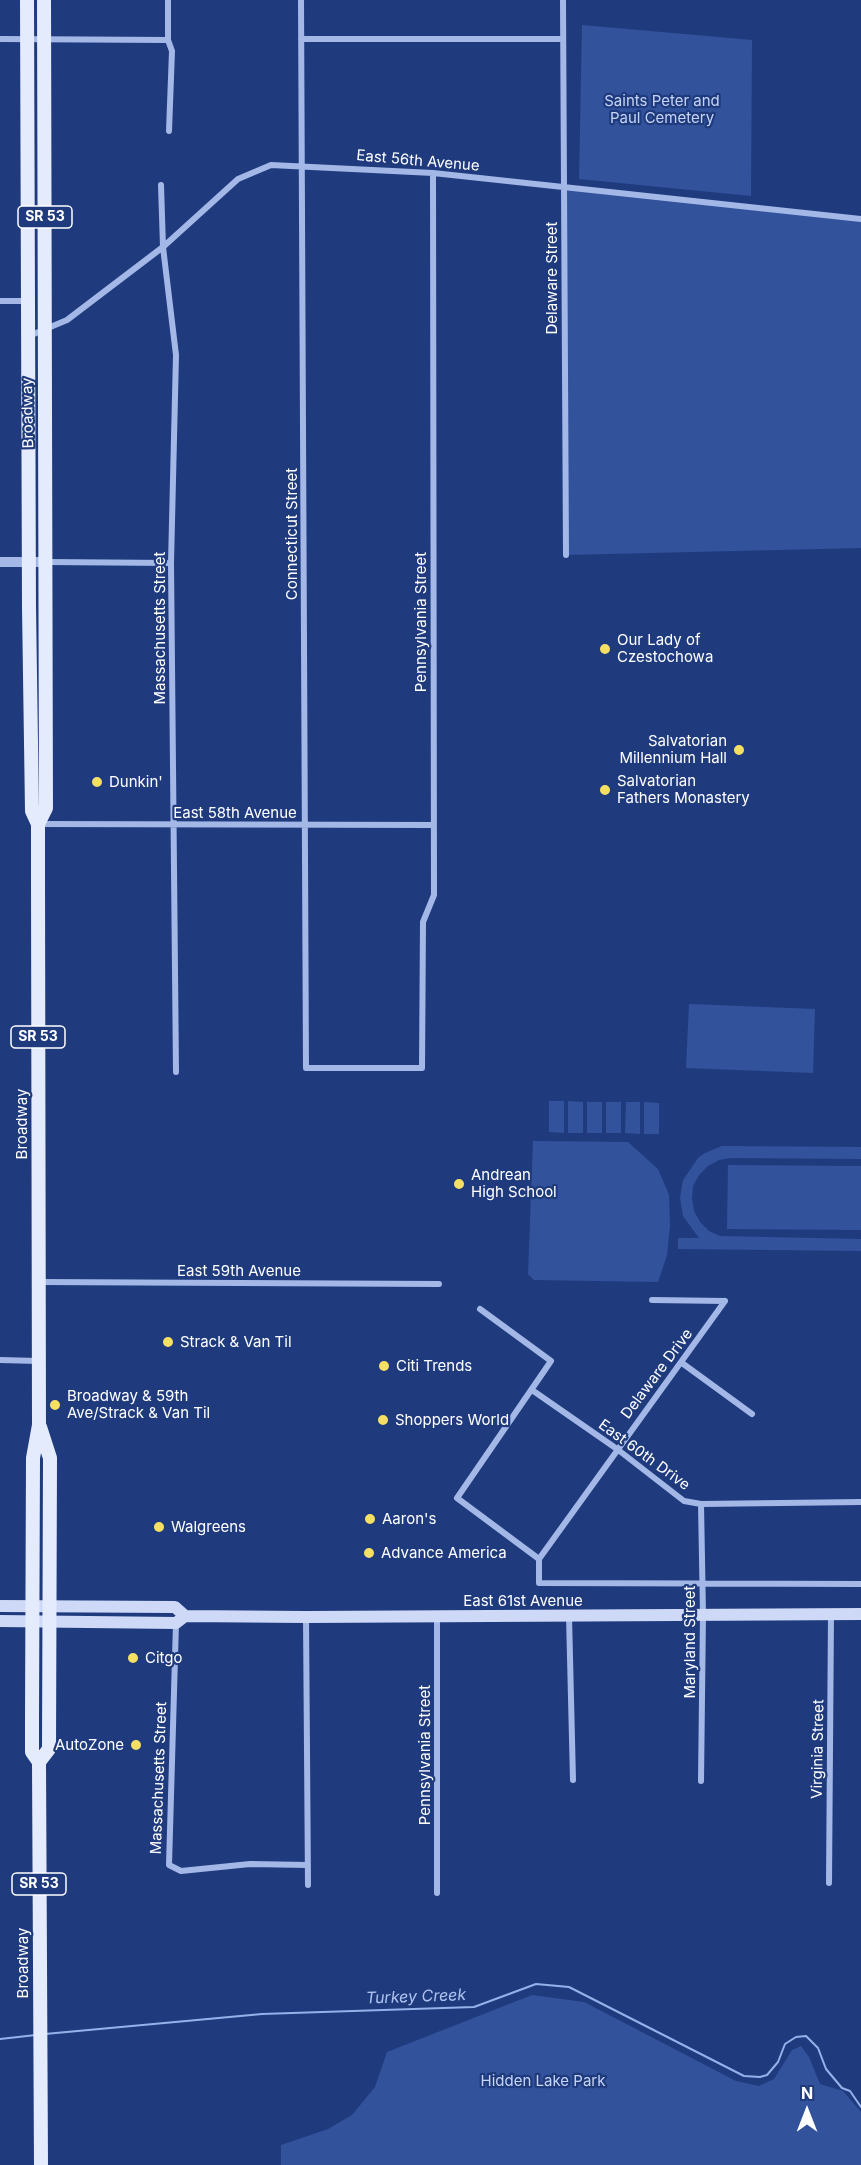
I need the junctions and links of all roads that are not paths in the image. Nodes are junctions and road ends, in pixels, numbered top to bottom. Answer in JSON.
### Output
{"nodes":[{"id":1,"x":27,"y":0,"type":"edge"},
{"id":2,"x":44,"y":0,"type":"edge"},
{"id":3,"x":168,"y":0,"type":"edge"},
{"id":4,"x":301,"y":0,"type":"edge"},
{"id":5,"x":563,"y":0,"type":"edge"},
{"id":6,"x":0,"y":39,"type":"edge"},
{"id":7,"x":28,"y":39,"type":"junction"},
{"id":8,"x":44,"y":39,"type":"junction"},
{"id":9,"x":301,"y":39,"type":"junction"},
{"id":10,"x":562,"y":39,"type":"junction"},
{"id":11,"x":168,"y":40,"type":"junction"},
{"id":12,"x":169,"y":132,"type":"dead end"},
{"id":13,"x":303,"y":165,"type":"junction"},
{"id":14,"x":433,"y":173,"type":"junction"},
{"id":15,"x":161,"y":185,"type":"dead end"},
{"id":16,"x":564,"y":188,"type":"junction"},
{"id":17,"x":861,"y":219,"type":"edge"},
{"id":18,"x":163,"y":247,"type":"junction"},
{"id":19,"x":0,"y":301,"type":"edge"},
{"id":20,"x":28,"y":301,"type":"junction"},
{"id":21,"x":44,"y":331,"type":"junction"},
{"id":22,"x":28,"y":336,"type":"junction"},
{"id":23,"x":566,"y":555,"type":"dead end"},
{"id":24,"x":0,"y":562,"type":"edge"},
{"id":25,"x":29,"y":562,"type":"junction"},
{"id":26,"x":45,"y":562,"type":"junction"},
{"id":27,"x":171,"y":563,"type":"junction"},
{"id":28,"x":38,"y":824,"type":"junction"},
{"id":29,"x":173,"y":825,"type":"junction"},
{"id":30,"x":432,"y":825,"type":"junction"},
{"id":31,"x":305,"y":826,"type":"junction"},
{"id":32,"x":422,"y":1068,"type":"joint"},
{"id":33,"x":176,"y":1072,"type":"dead end"},
{"id":34,"x":39,"y":1282,"type":"junction"},
{"id":35,"x":440,"y":1284,"type":"dead end"},
{"id":36,"x":652,"y":1300,"type":"dead end"},
{"id":37,"x":480,"y":1309,"type":"dead end"},
{"id":38,"x":0,"y":1360,"type":"edge"},
{"id":39,"x":39,"y":1361,"type":"junction"},
{"id":40,"x":682,"y":1363,"type":"junction"},
{"id":41,"x":532,"y":1390,"type":"junction"},
{"id":42,"x":752,"y":1414,"type":"dead end"},
{"id":43,"x":39,"y":1425,"type":"junction"},
{"id":44,"x":617,"y":1449,"type":"junction"},
{"id":45,"x":861,"y":1502,"type":"edge"},
{"id":46,"x":701,"y":1504,"type":"junction"},
{"id":47,"x":538,"y":1559,"type":"junction"},
{"id":48,"x":703,"y":1584,"type":"junction"},
{"id":49,"x":861,"y":1584,"type":"edge"},
{"id":50,"x":0,"y":1606,"type":"edge"},
{"id":51,"x":32,"y":1607,"type":"junction"},
{"id":52,"x":49,"y":1607,"type":"junction"},
{"id":53,"x":703,"y":1614,"type":"junction"},
{"id":54,"x":831,"y":1614,"type":"junction"},
{"id":55,"x":861,"y":1614,"type":"edge"},
{"id":56,"x":569,"y":1615,"type":"junction"},
{"id":57,"x":437,"y":1616,"type":"junction"},
{"id":58,"x":306,"y":1617,"type":"junction"},
{"id":59,"x":180,"y":1619,"type":"junction"},
{"id":60,"x":0,"y":1621,"type":"edge"},
{"id":61,"x":32,"y":1622,"type":"junction"},
{"id":62,"x":49,"y":1622,"type":"junction"},
{"id":63,"x":39,"y":1762,"type":"junction"},
{"id":64,"x":573,"y":1780,"type":"dead end"},
{"id":65,"x":701,"y":1781,"type":"dead end"},
{"id":66,"x":308,"y":1865,"type":"junction"},
{"id":67,"x":829,"y":1884,"type":"dead end"},
{"id":68,"x":308,"y":1885,"type":"dead end"},
{"id":69,"x":437,"y":1893,"type":"dead end"},
{"id":70,"x":41,"y":2165,"type":"edge"}],
"edges":[{"from":1,"to":7,"type":"main road","name":"Broadway","number":"SR 53"},
{"from":2,"to":8,"type":"main road","name":"Broadway","number":"SR 53"},
{"from":3,"to":11,"type":"street"},
{"from":4,"to":9,"type":"street","name":"Connecticut Street"},
{"from":5,"to":10,"type":"street","name":"Delaware Street"},
{"from":6,"to":7,"type":"street"},
{"from":7,"to":8,"type":"street"},
{"from":7,"to":20,"type":"main road","name":"Broadway","number":"SR 53"},
{"from":8,"to":11,"type":"street"},
{"from":8,"to":21,"type":"main road","name":"Broadway","number":"SR 53"},
{"from":9,"to":10,"type":"street"},
{"from":9,"to":13,"type":"street","name":"Connecticut Street"},
{"from":10,"to":16,"type":"street","name":"Delaware Street"},
{"from":11,"to":12,"type":"street"},
{"from":13,"to":14,"type":"street","name":"East 56th Avenue"},
{"from":13,"to":18,"type":"street","name":"East 56th Avenue"},
{"from":13,"to":31,"type":"street","name":"Connecticut Street"},
{"from":14,"to":16,"type":"street","name":"East 56th Avenue"},
{"from":14,"to":30,"type":"street","name":"Pennsylvania Street"},
{"from":15,"to":18,"type":"street","name":"Massachusetts Street"},
{"from":16,"to":17,"type":"street","name":"East 56th Avenue"},
{"from":16,"to":23,"type":"street","name":"Delaware Street"},
{"from":18,"to":21,"type":"street","name":"East 56th Avenue"},
{"from":18,"to":27,"type":"street","name":"Massachusetts Street"},
{"from":19,"to":20,"type":"street"},
{"from":20,"to":22,"type":"main road","name":"Broadway","number":"SR 53"},
{"from":21,"to":22,"type":"street","name":"East 56th Avenue"},
{"from":21,"to":26,"type":"main road","name":"Broadway","number":"SR 53"},
{"from":22,"to":25,"type":"main road","name":"Broadway","number":"SR 53"},
{"from":24,"to":25,"type":"street"},
{"from":25,"to":26,"type":"street"},
{"from":25,"to":28,"type":"main road","name":"Broadway","number":"SR 53"},
{"from":26,"to":27,"type":"street"},
{"from":26,"to":28,"type":"main road","name":"Broadway","number":"SR 53"},
{"from":27,"to":29,"type":"street","name":"Massachusetts Street"},
{"from":28,"to":29,"type":"street","name":"East 58th Avenue"},
{"from":28,"to":34,"type":"main road","name":"Broadway","number":"SR 53"},
{"from":29,"to":31,"type":"street","name":"East 58th Avenue"},
{"from":29,"to":33,"type":"street","name":"Massachusetts Street"},
{"from":30,"to":31,"type":"street","name":"East 58th Avenue"},
{"from":30,"to":32,"type":"street","name":"Pennsylvania Street"},
{"from":31,"to":32,"type":"street","name":"Connecticut Street"},
{"from":34,"to":35,"type":"street","name":"East 59th Avenue"},
{"from":34,"to":39,"type":"main road","name":"Broadway","number":"SR 53"},
{"from":36,"to":40,"type":"street","name":"Delaware Drive"},
{"from":37,"to":41,"type":"street"},
{"from":38,"to":39,"type":"street"},
{"from":39,"to":43,"type":"main road","name":"Broadway","number":"SR 53"},
{"from":40,"to":42,"type":"street"},
{"from":40,"to":44,"type":"street","name":"Delaware Drive"},
{"from":41,"to":44,"type":"street","name":"East 60th Drive"},
{"from":41,"to":47,"type":"street"},
{"from":43,"to":51,"type":"main road","name":"Broadway","number":"SR 53"},
{"from":43,"to":52,"type":"main road","name":"Broadway","number":"SR 53"},
{"from":44,"to":46,"type":"street","name":"East 60th Drive"},
{"from":44,"to":47,"type":"street","name":"Delaware Drive"},
{"from":45,"to":46,"type":"street","name":"East 60th Drive"},
{"from":46,"to":48,"type":"street","name":"Maryland Street"},
{"from":47,"to":48,"type":"street"},
{"from":48,"to":49,"type":"street"},
{"from":48,"to":53,"type":"street","name":"Maryland Street"},
{"from":50,"to":51,"type":"main road","name":"East 61st Avenue"},
{"from":51,"to":52,"type":"main road","name":"East 61st Avenue"},
{"from":51,"to":61,"type":"main road","name":"Broadway","number":"SR 53"},
{"from":52,"to":59,"type":"main road","name":"East 61st Avenue"},
{"from":52,"to":62,"type":"main road","name":"Broadway","number":"SR 53"},
{"from":53,"to":54,"type":"main road","name":"East 61st Avenue"},
{"from":53,"to":56,"type":"main road","name":"East 61st Avenue"},
{"from":53,"to":65,"type":"street","name":"Maryland Street"},
{"from":54,"to":55,"type":"main road","name":"East 61st Avenue"},
{"from":54,"to":67,"type":"street","name":"Virginia Street"},
{"from":56,"to":57,"type":"main road","name":"East 61st Avenue"},
{"from":56,"to":64,"type":"street"},
{"from":57,"to":58,"type":"main road","name":"East 61st Avenue"},
{"from":57,"to":69,"type":"street","name":"Pennsylvania Street"},
{"from":58,"to":59,"type":"main road","name":"East 61st Avenue"},
{"from":58,"to":66,"type":"street"},
{"from":59,"to":62,"type":"main road","name":"East 61st Avenue"},
{"from":59,"to":66,"type":"street","name":"Massachusetts Street"},
{"from":60,"to":61,"type":"main road","name":"East 61st Avenue"},
{"from":61,"to":62,"type":"main road","name":"East 61st Avenue"},
{"from":61,"to":63,"type":"main road","name":"Broadway","number":"SR 53"},
{"from":62,"to":63,"type":"main road","name":"Broadway","number":"SR 53"},
{"from":63,"to":70,"type":"main road","name":"Broadway","number":"SR 53"},
{"from":66,"to":68,"type":"street"}]}
